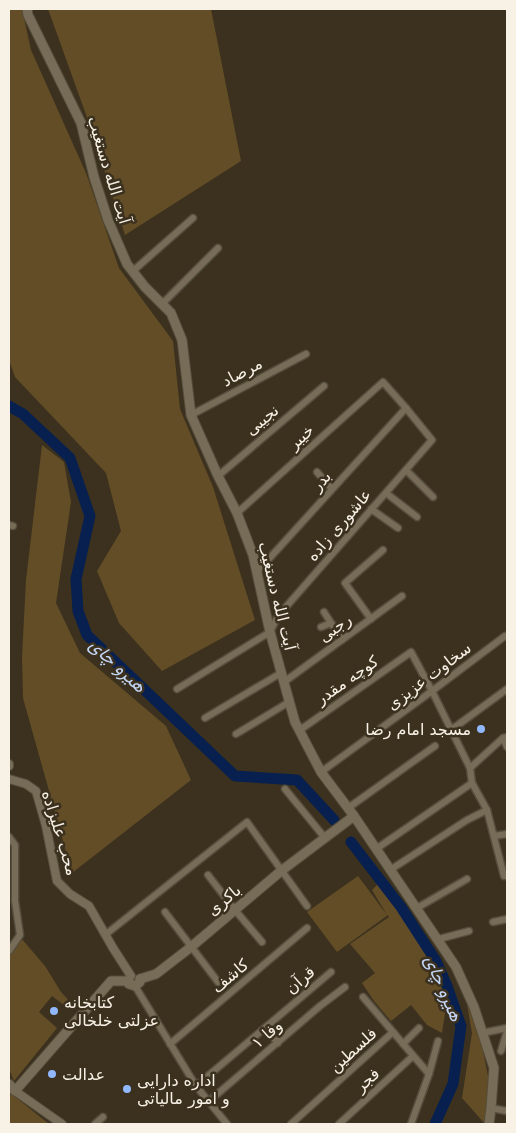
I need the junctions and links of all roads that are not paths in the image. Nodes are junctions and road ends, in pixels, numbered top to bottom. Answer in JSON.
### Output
{"nodes":[{"id":1,"x":27,"y":9,"type":"edge"},
{"id":2,"x":193,"y":218,"type":"dead end"},
{"id":3,"x":218,"y":248,"type":"dead end"},
{"id":4,"x":133,"y":271,"type":"junction"},
{"id":5,"x":162,"y":304,"type":"junction"},
{"id":6,"x":306,"y":354,"type":"dead end"},
{"id":7,"x":324,"y":386,"type":"dead end"},
{"id":8,"x":406,"y":408,"type":"junction"},
{"id":9,"x":191,"y":415,"type":"junction"},
{"id":10,"x":406,"y":470,"type":"junction"},
{"id":11,"x":317,"y":472,"type":"dead end"},
{"id":12,"x":218,"y":476,"type":"junction"},
{"id":13,"x":332,"y":489,"type":"junction"},
{"id":14,"x":386,"y":493,"type":"junction"},
{"id":15,"x":433,"y":497,"type":"dead end"},
{"id":16,"x":371,"y":509,"type":"junction"},
{"id":17,"x":237,"y":513,"type":"junction"},
{"id":18,"x":417,"y":517,"type":"dead end"},
{"id":19,"x":398,"y":528,"type":"dead end"},
{"id":20,"x":383,"y":550,"type":"dead end"},
{"id":21,"x":257,"y":572,"type":"junction"},
{"id":22,"x":402,"y":596,"type":"dead end"},
{"id":23,"x":324,"y":612,"type":"dead end"},
{"id":24,"x":371,"y":619,"type":"junction"},
{"id":25,"x":331,"y":623,"type":"junction"},
{"id":26,"x":321,"y":627,"type":"dead end"},
{"id":27,"x":270,"y":632,"type":"junction"},
{"id":28,"x":505,"y":636,"type":"dead end"},
{"id":29,"x":342,"y":640,"type":"junction"},
{"id":30,"x":282,"y":678,"type":"junction"},
{"id":31,"x":177,"y":689,"type":"dead end"},
{"id":32,"x":507,"y":689,"type":"edge"},
{"id":33,"x":432,"y":691,"type":"junction"},
{"id":34,"x":289,"y":702,"type":"junction"},
{"id":35,"x":205,"y":718,"type":"dead end"},
{"id":36,"x":300,"y":730,"type":"junction"},
{"id":37,"x":452,"y":730,"type":"junction"},
{"id":38,"x":236,"y":734,"type":"dead end"},
{"id":39,"x":505,"y":737,"type":"edge"},
{"id":40,"x":435,"y":746,"type":"dead end"},
{"id":41,"x":507,"y":747,"type":"edge"},
{"id":42,"x":470,"y":768,"type":"junction"},
{"id":43,"x":321,"y":772,"type":"junction"},
{"id":44,"x":9,"y":780,"type":"edge"},
{"id":45,"x":472,"y":783,"type":"junction"},
{"id":46,"x":285,"y":789,"type":"dead end"},
{"id":47,"x":348,"y":808,"type":"junction"},
{"id":48,"x":488,"y":810,"type":"junction"},
{"id":49,"x":354,"y":816,"type":"junction"},
{"id":50,"x":507,"y":834,"type":"edge"},
{"id":51,"x":9,"y":836,"type":"edge"},
{"id":52,"x":494,"y":836,"type":"junction"},
{"id":53,"x":325,"y":838,"type":"junction"},
{"id":54,"x":376,"y":849,"type":"junction"},
{"id":55,"x":390,"y":870,"type":"junction"},
{"id":56,"x":281,"y":871,"type":"junction"},
{"id":57,"x":208,"y":875,"type":"dead end"},
{"id":58,"x":507,"y":876,"type":"edge"},
{"id":59,"x":468,"y":879,"type":"dead end"},
{"id":60,"x":9,"y":899,"type":"edge"},
{"id":61,"x":16,"y":903,"type":"junction"},
{"id":62,"x":308,"y":906,"type":"dead end"},
{"id":63,"x":417,"y":908,"type":"junction"},
{"id":64,"x":235,"y":910,"type":"junction"},
{"id":65,"x":165,"y":912,"type":"dead end"},
{"id":66,"x":507,"y":919,"type":"edge"},
{"id":67,"x":493,"y":922,"type":"dead end"},
{"id":68,"x":307,"y":928,"type":"dead end"},
{"id":69,"x":468,"y":930,"type":"dead end"},
{"id":70,"x":105,"y":934,"type":"junction"},
{"id":71,"x":438,"y":939,"type":"junction"},
{"id":72,"x":262,"y":942,"type":"dead end"},
{"id":73,"x":191,"y":947,"type":"junction"},
{"id":74,"x":9,"y":951,"type":"edge"},
{"id":75,"x":331,"y":972,"type":"dead end"},
{"id":76,"x":134,"y":981,"type":"junction"},
{"id":77,"x":218,"y":982,"type":"dead end"},
{"id":78,"x":345,"y":987,"type":"dead end"},
{"id":79,"x":362,"y":997,"type":"dead end"},
{"id":80,"x":266,"y":1028,"type":"junction"},
{"id":81,"x":419,"y":1028,"type":"dead end"},
{"id":82,"x":507,"y":1030,"type":"edge"},
{"id":83,"x":393,"y":1032,"type":"junction"},
{"id":84,"x":482,"y":1033,"type":"junction"},
{"id":85,"x":438,"y":1041,"type":"dead end"},
{"id":86,"x":278,"y":1043,"type":"junction"},
{"id":87,"x":170,"y":1044,"type":"junction"},
{"id":88,"x":403,"y":1044,"type":"junction"},
{"id":89,"x":500,"y":1052,"type":"dead end"},
{"id":90,"x":413,"y":1056,"type":"junction"},
{"id":91,"x":429,"y":1074,"type":"junction"},
{"id":92,"x":196,"y":1086,"type":"junction"},
{"id":93,"x":12,"y":1087,"type":"edge"},
{"id":94,"x":208,"y":1102,"type":"junction"},
{"id":95,"x":491,"y":1108,"type":"junction"},
{"id":96,"x":507,"y":1111,"type":"edge"},
{"id":97,"x":103,"y":1117,"type":"dead end"},
{"id":98,"x":62,"y":1124,"type":"edge"},
{"id":99,"x":95,"y":1124,"type":"edge"},
{"id":100,"x":227,"y":1124,"type":"edge"},
{"id":101,"x":291,"y":1124,"type":"edge"},
{"id":102,"x":339,"y":1124,"type":"edge"},
{"id":103,"x":411,"y":1124,"type":"edge"},
{"id":104,"x":489,"y":1124,"type":"edge"}],
"edges":[{"from":1,"to":4,"type":"main road","name":"آیت الله دستغیب"},
{"from":2,"to":4,"type":"street"},
{"from":3,"to":5,"type":"street"},
{"from":4,"to":5,"type":"main road","name":"آیت الله دستغیب"},
{"from":5,"to":9,"type":"main road","name":"آیت الله دستغیب"},
{"from":6,"to":9,"type":"street","name":"مرصاد"},
{"from":7,"to":12,"type":"street","name":"نجیبی"},
{"from":8,"to":10,"type":"street","name":"عاشوری زاده"},
{"from":8,"to":13,"type":"street","name":"بدر"},
{"from":8,"to":17,"type":"street","name":"خیبر"},
{"from":9,"to":12,"type":"main road","name":"آیت الله دستغیب"},
{"from":10,"to":14,"type":"street","name":"عاشوری زاده"},
{"from":10,"to":15,"type":"street"},
{"from":11,"to":13,"type":"street"},
{"from":12,"to":17,"type":"main road","name":"آیت الله دستغیب"},
{"from":13,"to":21,"type":"street","name":"بدر"},
{"from":14,"to":16,"type":"street","name":"عاشوری زاده"},
{"from":14,"to":18,"type":"street"},
{"from":16,"to":19,"type":"street"},
{"from":16,"to":27,"type":"street","name":"عاشوری زاده"},
{"from":17,"to":21,"type":"main road","name":"آیت الله دستغیب"},
{"from":20,"to":24,"type":"street"},
{"from":21,"to":27,"type":"main road","name":"آیت الله دستغیب"},
{"from":22,"to":24,"type":"street","name":"رجبی"},
{"from":23,"to":25,"type":"street"},
{"from":24,"to":29,"type":"street","name":"رجبی"},
{"from":25,"to":26,"type":"street"},
{"from":25,"to":29,"type":"street"},
{"from":27,"to":30,"type":"main road","name":"آیت الله دستغیب"},
{"from":27,"to":31,"type":"street"},
{"from":28,"to":33,"type":"street","name":"سخاوت عزیزی"},
{"from":29,"to":30,"type":"street","name":"رجبی"},
{"from":30,"to":34,"type":"main road","name":"آیت الله دستغیب"},
{"from":30,"to":35,"type":"street","name":"رجبی"},
{"from":32,"to":37,"type":"street"},
{"from":33,"to":36,"type":"street","name":"کوچه مقدر"},
{"from":33,"to":37,"type":"street"},
{"from":33,"to":43,"type":"street","name":"سخاوت عزیزی"},
{"from":34,"to":36,"type":"main road","name":"آیت الله دستغیب"},
{"from":34,"to":38,"type":"street"},
{"from":36,"to":43,"type":"main road","name":"آیت الله دستغیب"},
{"from":37,"to":42,"type":"street"},
{"from":39,"to":41,"type":"street"},
{"from":39,"to":42,"type":"street"},
{"from":40,"to":47,"type":"street"},
{"from":42,"to":45,"type":"street"},
{"from":43,"to":47,"type":"main road","name":"آیت الله دستغیب"},
{"from":44,"to":70,"type":"street","name":"محب علیزاده"},
{"from":45,"to":48,"type":"street"},
{"from":45,"to":54,"type":"street"},
{"from":46,"to":53,"type":"street"},
{"from":47,"to":49,"type":"main road","name":"آیت الله دستغیب"},
{"from":48,"to":52,"type":"street"},
{"from":48,"to":55,"type":"street"},
{"from":49,"to":53,"type":"main road","name":"باکری"},
{"from":49,"to":54,"type":"main road","name":"آیت الله دستغیب"},
{"from":50,"to":52,"type":"street"},
{"from":51,"to":61,"type":"street"},
{"from":52,"to":58,"type":"street"},
{"from":53,"to":56,"type":"main road","name":"باکری"},
{"from":54,"to":55,"type":"main road","name":"آیت الله دستغیب"},
{"from":55,"to":63,"type":"main road","name":"آیت الله دستغیب"},
{"from":56,"to":62,"type":"street"},
{"from":56,"to":64,"type":"main road","name":"باکری"},
{"from":56,"to":70,"type":"street"},
{"from":57,"to":64,"type":"street"},
{"from":59,"to":63,"type":"street"},
{"from":60,"to":61,"type":"street"},
{"from":61,"to":74,"type":"street"},
{"from":63,"to":71,"type":"main road","name":"آیت الله دستغیب"},
{"from":64,"to":72,"type":"street"},
{"from":64,"to":73,"type":"main road","name":"باکری"},
{"from":65,"to":73,"type":"street"},
{"from":66,"to":67,"type":"street"},
{"from":68,"to":87,"type":"street","name":"کاشف"},
{"from":69,"to":71,"type":"street"},
{"from":70,"to":76,"type":"street","name":"محب علیزاده"},
{"from":71,"to":84,"type":"main road","name":"آیت الله دستغیب"},
{"from":73,"to":76,"type":"main road","name":"باکری"},
{"from":73,"to":77,"type":"street"},
{"from":75,"to":80,"type":"street","name":"قرآن"},
{"from":76,"to":87,"type":"street","name":"محب علیزاده"},
{"from":76,"to":93,"type":"main road","name":"باکری"},
{"from":78,"to":86,"type":"street","name":"وفا ۱"},
{"from":79,"to":83,"type":"street"},
{"from":80,"to":86,"type":"street"},
{"from":80,"to":92,"type":"street","name":"قرآن"},
{"from":81,"to":88,"type":"street"},
{"from":82,"to":84,"type":"street"},
{"from":82,"to":89,"type":"street"},
{"from":83,"to":88,"type":"street","name":"فلسطین"},
{"from":83,"to":101,"type":"street","name":"فلسطین"},
{"from":84,"to":95,"type":"main road","name":"آیت الله دستغیب"},
{"from":85,"to":91,"type":"street"},
{"from":86,"to":94,"type":"street","name":"وفا ۱"},
{"from":87,"to":92,"type":"street","name":"محب علیزاده"},
{"from":88,"to":90,"type":"street","name":"فلسطین"},
{"from":90,"to":91,"type":"street","name":"فلسطین"},
{"from":90,"to":102,"type":"street","name":"فجر"},
{"from":91,"to":103,"type":"street"},
{"from":92,"to":94,"type":"street","name":"محب علیزاده"},
{"from":93,"to":98,"type":"street"},
{"from":94,"to":100,"type":"street","name":"محب علیزاده"},
{"from":95,"to":96,"type":"street"},
{"from":95,"to":104,"type":"main road","name":"آیت الله دستغیب"},
{"from":97,"to":99,"type":"street"}]}
